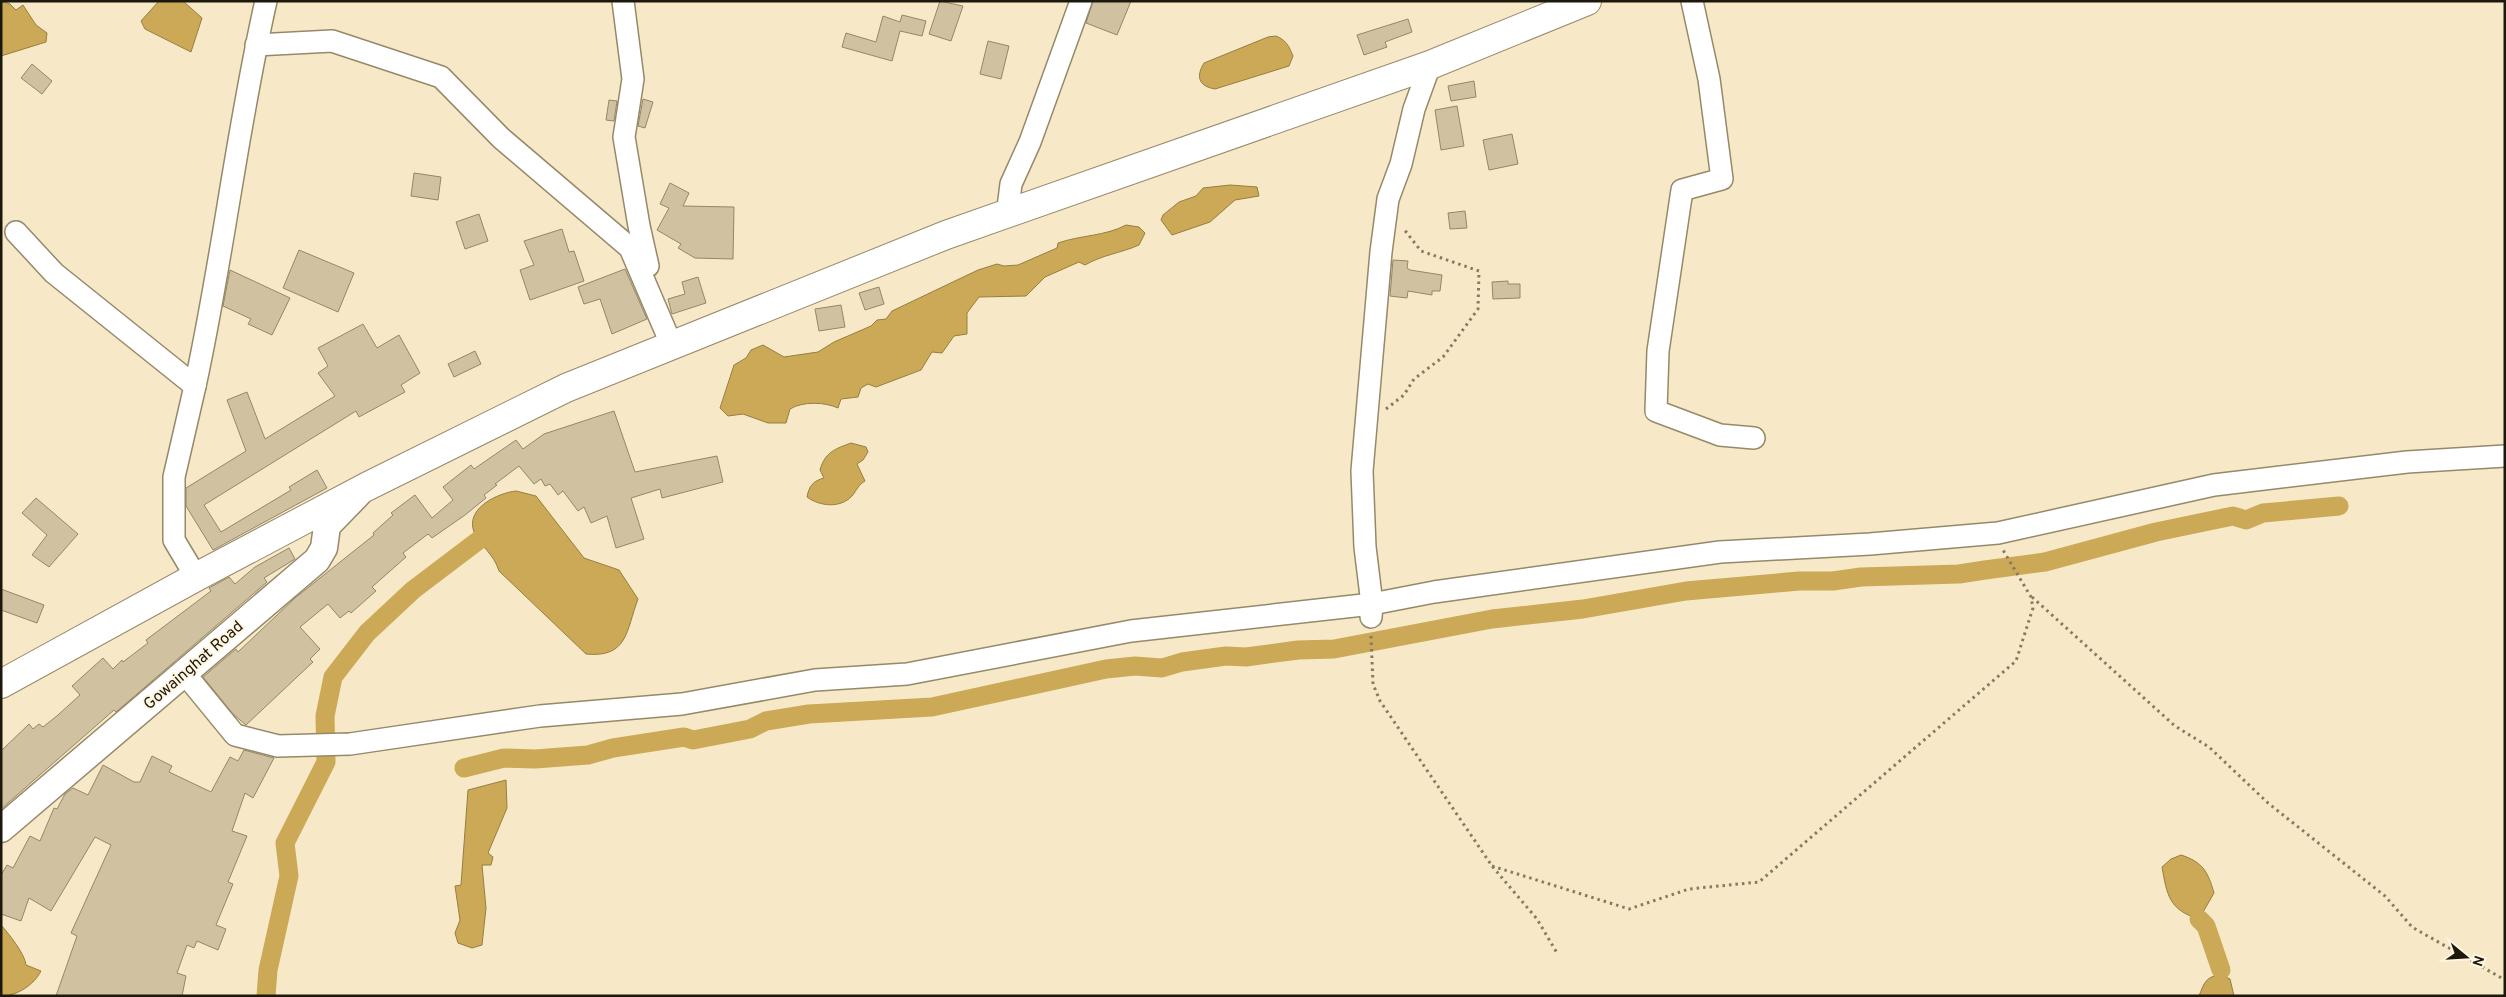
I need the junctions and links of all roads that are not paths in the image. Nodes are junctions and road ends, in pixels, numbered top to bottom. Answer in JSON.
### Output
{"nodes":[{"id":1,"x":266,"y":1,"type":"edge"},
{"id":2,"x":623,"y":1,"type":"edge"},
{"id":3,"x":1080,"y":1,"type":"edge"},
{"id":4,"x":1587,"y":1,"type":"edge"},
{"id":5,"x":1692,"y":1,"type":"edge"},
{"id":6,"x":256,"y":45,"type":"junction"},
{"id":7,"x":1430,"y":65,"type":"junction"},
{"id":8,"x":1007,"y":216,"type":"junction"},
{"id":9,"x":16,"y":232,"type":"dead end"},
{"id":10,"x":672,"y":346,"type":"junction"},
{"id":11,"x":195,"y":386,"type":"junction"},
{"id":12,"x":1754,"y":438,"type":"dead end"},
{"id":13,"x":2505,"y":456,"type":"edge"},
{"id":14,"x":366,"y":487,"type":"junction"},
{"id":15,"x":196,"y":577,"type":"junction"},
{"id":16,"x":1371,"y":610,"type":"junction"},
{"id":17,"x":184,"y":674,"type":"junction"},
{"id":18,"x":1,"y":684,"type":"edge"},
{"id":19,"x":1,"y":829,"type":"edge"}],
"edges":[{"from":1,"to":6,"type":"street"},
{"from":2,"to":10,"type":"street"},
{"from":3,"to":8,"type":"street"},
{"from":4,"to":7,"type":"highway"},
{"from":5,"to":12,"type":"street"},
{"from":6,"to":10,"type":"street"},
{"from":6,"to":11,"type":"street"},
{"from":7,"to":8,"type":"highway"},
{"from":7,"to":16,"type":"street"},
{"from":8,"to":10,"type":"highway"},
{"from":9,"to":11,"type":"street"},
{"from":10,"to":14,"type":"highway"},
{"from":11,"to":15,"type":"street"},
{"from":13,"to":16,"type":"street"},
{"from":14,"to":15,"type":"highway"},
{"from":14,"to":17,"type":"main road","name":"Gowainghat Road"},
{"from":15,"to":18,"type":"highway"},
{"from":16,"to":17,"type":"street"},
{"from":17,"to":19,"type":"main road","name":"Gowainghat Road"}]}
